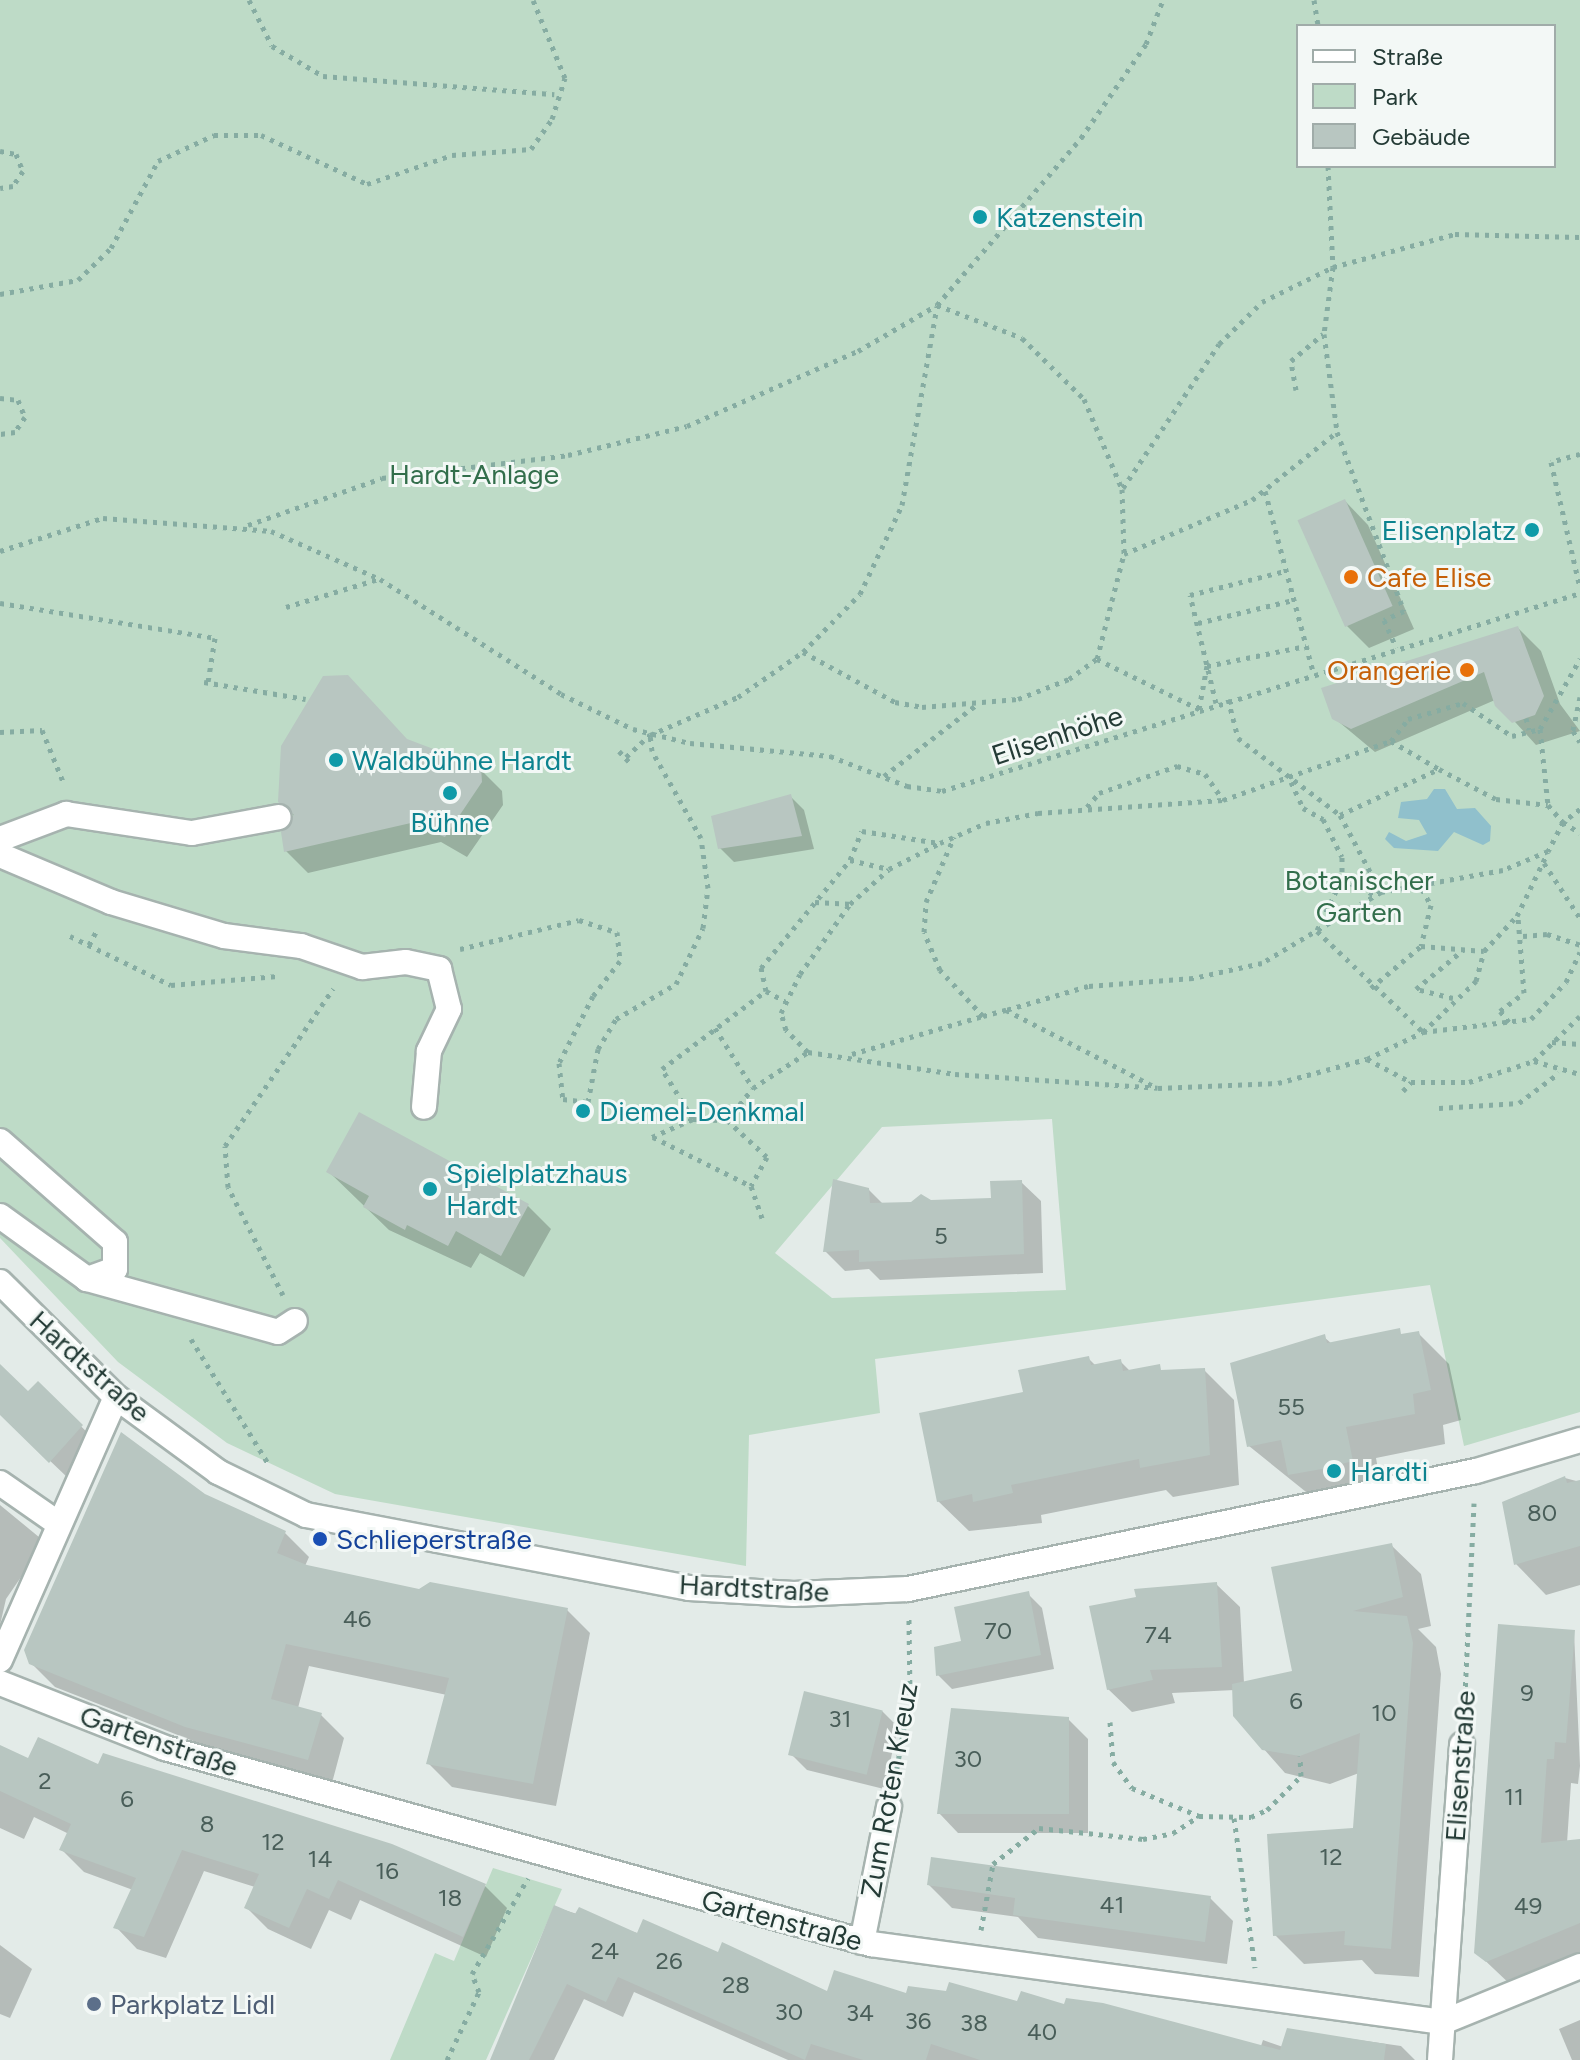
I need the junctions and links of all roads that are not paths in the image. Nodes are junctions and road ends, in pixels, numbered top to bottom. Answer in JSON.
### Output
{"nodes":[{"id":1,"x":279,"y":817,"type":"dead end"},
{"id":2,"x":0,"y":839,"type":"edge"},
{"id":3,"x":0,"y":855,"type":"edge"},
{"id":4,"x":424,"y":1107,"type":"dead end"},
{"id":5,"x":0,"y":1141,"type":"edge"},
{"id":6,"x":0,"y":1216,"type":"edge"},
{"id":7,"x":87,"y":1279,"type":"junction"},
{"id":8,"x":0,"y":1282,"type":"edge"},
{"id":9,"x":295,"y":1321,"type":"road end"},
{"id":10,"x":116,"y":1397,"type":"junction"},
{"id":11,"x":1580,"y":1440,"type":"edge"},
{"id":12,"x":0,"y":1483,"type":"edge"},
{"id":13,"x":59,"y":1524,"type":"junction"},
{"id":14,"x":0,"y":1660,"type":"edge"},
{"id":15,"x":0,"y":1683,"type":"edge"},
{"id":16,"x":1462,"y":1745,"type":"road end"},
{"id":17,"x":889,"y":1807,"type":"road end"},
{"id":18,"x":862,"y":1942,"type":"junction"},
{"id":19,"x":1580,"y":1966,"type":"edge"},
{"id":20,"x":1443,"y":2022,"type":"junction"},
{"id":21,"x":1440,"y":2060,"type":"edge"}],
"edges":[{"from":1,"to":2,"type":"street"},
{"from":3,"to":4,"type":"street"},
{"from":5,"to":7,"type":"street"},
{"from":6,"to":7,"type":"street","name":"Hardtstraße"},
{"from":7,"to":9,"type":"street","name":"Hardtstraße"},
{"from":8,"to":10,"type":"street","name":"Hardtstraße"},
{"from":10,"to":11,"type":"street","name":"Hardtstraße"},
{"from":10,"to":13,"type":"street"},
{"from":12,"to":13,"type":"street"},
{"from":13,"to":14,"type":"street"},
{"from":15,"to":18,"type":"street","name":"Gartenstraße"},
{"from":16,"to":20,"type":"street","name":"Elisenstraße"},
{"from":17,"to":18,"type":"street","name":"Zum Roten Kreuz"},
{"from":18,"to":20,"type":"street","name":"Gartenstraße"},
{"from":19,"to":20,"type":"street"},
{"from":20,"to":21,"type":"street","name":"Elisenstraße"}]}
